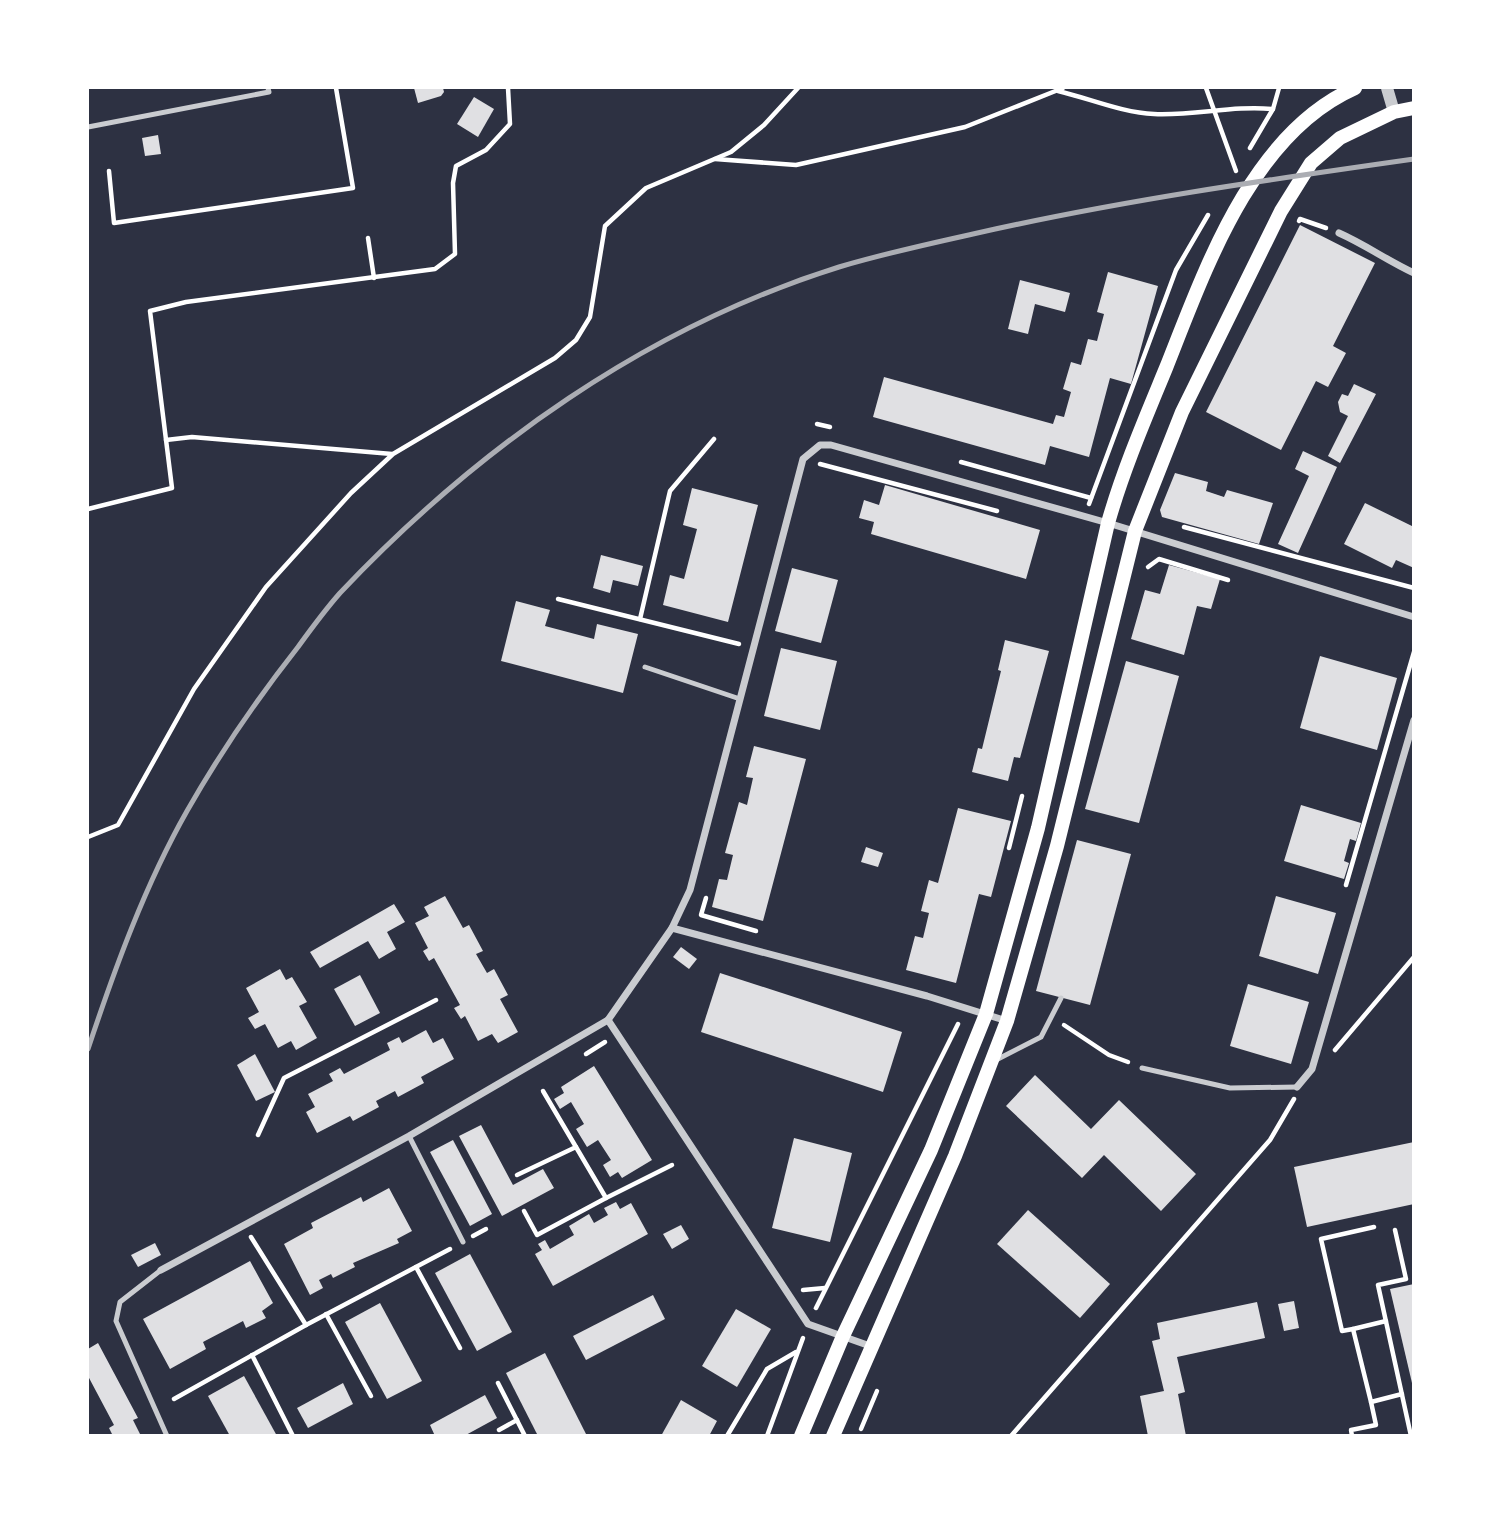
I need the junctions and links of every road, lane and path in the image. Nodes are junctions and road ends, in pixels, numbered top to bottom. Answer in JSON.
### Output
{"nodes":[{"id":1,"x":268,"y":88,"type":"edge"},
{"id":2,"x":336,"y":88,"type":"edge"},
{"id":3,"x":508,"y":88,"type":"edge"},
{"id":4,"x":798,"y":88,"type":"edge"},
{"id":5,"x":1062,"y":88,"type":"edge"},
{"id":6,"x":1206,"y":88,"type":"edge"},
{"id":7,"x":1355,"y":88,"type":"edge"},
{"id":8,"x":1387,"y":88,"type":"edge"},
{"id":9,"x":1056,"y":90,"type":"junction"},
{"id":10,"x":1413,"y":108,"type":"edge"},
{"id":11,"x":1273,"y":109,"type":"dead end"},
{"id":12,"x":1214,"y":112,"type":"junction"},
{"id":13,"x":1394,"y":112,"type":"junction"},
{"id":14,"x":88,"y":127,"type":"edge"},
{"id":15,"x":711,"y":158,"type":"junction"},
{"id":16,"x":109,"y":171,"type":"dead end"},
{"id":17,"x":1236,"y":172,"type":"dead end"},
{"id":18,"x":1294,"y":231,"type":"dead end"},
{"id":19,"x":1339,"y":233,"type":"joint"},
{"id":20,"x":368,"y":238,"type":"dead end"},
{"id":21,"x":1413,"y":273,"type":"edge"},
{"id":22,"x":374,"y":278,"type":"junction"},
{"id":23,"x":714,"y":439,"type":"dead end"},
{"id":24,"x":166,"y":440,"type":"junction"},
{"id":25,"x":393,"y":454,"type":"junction"},
{"id":26,"x":816,"y":467,"type":"dead end"},
{"id":27,"x":88,"y":509,"type":"edge"},
{"id":28,"x":1008,"y":514,"type":"dead end"},
{"id":29,"x":1108,"y":523,"type":"junction"},
{"id":30,"x":1179,"y":525,"type":"dead end"},
{"id":31,"x":1135,"y":531,"type":"junction"},
{"id":32,"x":1413,"y":588,"type":"edge"},
{"id":33,"x":558,"y":599,"type":"dead end"},
{"id":34,"x":1413,"y":617,"type":"edge"},
{"id":35,"x":640,"y":620,"type":"junction"},
{"id":36,"x":754,"y":647,"type":"junction"},
{"id":37,"x":645,"y":667,"type":"dead end"},
{"id":38,"x":740,"y":699,"type":"junction"},
{"id":39,"x":1413,"y":720,"type":"edge"},
{"id":40,"x":88,"y":838,"type":"edge"},
{"id":41,"x":708,"y":888,"type":"dead end"},
{"id":42,"x":671,"y":928,"type":"junction"},
{"id":43,"x":761,"y":932,"type":"dead end"},
{"id":44,"x":1413,"y":957,"type":"edge"},
{"id":45,"x":1062,"y":998,"type":"dead end"},
{"id":46,"x":436,"y":1000,"type":"dead end"},
{"id":47,"x":966,"y":1008,"type":"junction"},
{"id":48,"x":986,"y":1014,"type":"junction"},
{"id":49,"x":608,"y":1020,"type":"junction"},
{"id":50,"x":1007,"y":1021,"type":"junction"},
{"id":51,"x":613,"y":1028,"type":"junction"},
{"id":52,"x":1071,"y":1029,"type":"dead end"},
{"id":53,"x":1109,"y":1055,"type":"dead end"},
{"id":54,"x":578,"y":1059,"type":"dead end"},
{"id":55,"x":991,"y":1063,"type":"junction"},
{"id":56,"x":1142,"y":1068,"type":"dead end"},
{"id":57,"x":1312,"y":1069,"type":"junction"},
{"id":58,"x":1297,"y":1087,"type":"junction"},
{"id":59,"x":543,"y":1091,"type":"dead end"},
{"id":60,"x":258,"y":1135,"type":"dead end"},
{"id":61,"x":409,"y":1136,"type":"junction"},
{"id":62,"x":576,"y":1147,"type":"junction"},
{"id":63,"x":672,"y":1165,"type":"dead end"},
{"id":64,"x":517,"y":1175,"type":"dead end"},
{"id":65,"x":606,"y":1198,"type":"junction"},
{"id":66,"x":524,"y":1211,"type":"dead end"},
{"id":67,"x":243,"y":1224,"type":"junction"},
{"id":68,"x":1374,"y":1227,"type":"dead end"},
{"id":69,"x":486,"y":1229,"type":"dead end"},
{"id":70,"x":1395,"y":1230,"type":"dead end"},
{"id":71,"x":463,"y":1241,"type":"junction"},
{"id":72,"x":416,"y":1267,"type":"junction"},
{"id":73,"x":161,"y":1270,"type":"joint"},
{"id":74,"x":794,"y":1281,"type":"dead end"},
{"id":75,"x":826,"y":1288,"type":"junction"},
{"id":76,"x":326,"y":1314,"type":"junction"},
{"id":77,"x":1386,"y":1321,"type":"junction"},
{"id":78,"x":808,"y":1324,"type":"junction"},
{"id":79,"x":306,"y":1325,"type":"junction"},
{"id":80,"x":1353,"y":1329,"type":"junction"},
{"id":81,"x":843,"y":1336,"type":"junction"},
{"id":82,"x":870,"y":1346,"type":"junction"},
{"id":83,"x":460,"y":1348,"type":"dead end"},
{"id":84,"x":798,"y":1351,"type":"junction"},
{"id":85,"x":252,"y":1355,"type":"junction"},
{"id":86,"x":498,"y":1383,"type":"dead end"},
{"id":87,"x":1402,"y":1394,"type":"junction"},
{"id":88,"x":370,"y":1396,"type":"dead end"},
{"id":89,"x":174,"y":1399,"type":"dead end"},
{"id":90,"x":1371,"y":1402,"type":"junction"},
{"id":91,"x":517,"y":1420,"type":"junction"},
{"id":92,"x":499,"y":1430,"type":"dead end"},
{"id":93,"x":167,"y":1436,"type":"edge"},
{"id":94,"x":293,"y":1436,"type":"edge"},
{"id":95,"x":525,"y":1436,"type":"edge"},
{"id":96,"x":727,"y":1436,"type":"edge"},
{"id":97,"x":767,"y":1436,"type":"edge"},
{"id":98,"x":802,"y":1436,"type":"edge"},
{"id":99,"x":833,"y":1436,"type":"edge"},
{"id":100,"x":1011,"y":1436,"type":"edge"},
{"id":101,"x":1352,"y":1436,"type":"edge"},
{"id":102,"x":1411,"y":1436,"type":"edge"}],
"edges":[{"from":1,"to":14,"type":"lane"},
{"from":2,"to":16,"type":"path"},
{"from":3,"to":22,"type":"path"},
{"from":4,"to":15,"type":"path"},
{"from":5,"to":9,"type":"path"},
{"from":6,"to":12,"type":"path"},
{"from":7,"to":29,"type":"main road"},
{"from":8,"to":13,"type":"street"},
{"from":9,"to":12,"type":"path"},
{"from":9,"to":15,"type":"path"},
{"from":10,"to":13,"type":"main road"},
{"from":11,"to":12,"type":"path"},
{"from":12,"to":17,"type":"path"},
{"from":13,"to":31,"type":"main road"},
{"from":15,"to":25,"type":"path"},
{"from":18,"to":19,"type":"path"},
{"from":19,"to":21,"type":"street"},
{"from":20,"to":22,"type":"path"},
{"from":22,"to":24,"type":"path"},
{"from":23,"to":35,"type":"path"},
{"from":24,"to":25,"type":"path"},
{"from":24,"to":27,"type":"path"},
{"from":25,"to":40,"type":"path"},
{"from":26,"to":28,"type":"path"},
{"from":29,"to":31,"type":"street"},
{"from":29,"to":36,"type":"street"},
{"from":29,"to":48,"type":"main road"},
{"from":30,"to":32,"type":"path"},
{"from":31,"to":34,"type":"street"},
{"from":31,"to":50,"type":"main road"},
{"from":33,"to":35,"type":"path"},
{"from":35,"to":36,"type":"path"},
{"from":36,"to":38,"type":"street"},
{"from":37,"to":38,"type":"lane"},
{"from":38,"to":42,"type":"street"},
{"from":39,"to":57,"type":"street"},
{"from":41,"to":43,"type":"path"},
{"from":42,"to":47,"type":"street"},
{"from":42,"to":49,"type":"street"},
{"from":44,"to":57,"type":"path"},
{"from":45,"to":55,"type":"lane"},
{"from":46,"to":60,"type":"path"},
{"from":47,"to":48,"type":"street"},
{"from":47,"to":75,"type":"path"},
{"from":48,"to":50,"type":"street"},
{"from":48,"to":81,"type":"main road"},
{"from":49,"to":51,"type":"street"},
{"from":49,"to":61,"type":"street"},
{"from":50,"to":55,"type":"main road"},
{"from":51,"to":54,"type":"path"},
{"from":51,"to":78,"type":"street"},
{"from":52,"to":53,"type":"path"},
{"from":55,"to":82,"type":"main road"},
{"from":56,"to":58,"type":"lane"},
{"from":57,"to":58,"type":"street"},
{"from":58,"to":100,"type":"path"},
{"from":59,"to":62,"type":"path"},
{"from":61,"to":67,"type":"street"},
{"from":61,"to":71,"type":"lane"},
{"from":62,"to":64,"type":"path"},
{"from":62,"to":65,"type":"path"},
{"from":63,"to":65,"type":"path"},
{"from":65,"to":66,"type":"path"},
{"from":67,"to":73,"type":"street"},
{"from":67,"to":79,"type":"path"},
{"from":68,"to":80,"type":"path"},
{"from":69,"to":71,"type":"path"},
{"from":70,"to":77,"type":"path"},
{"from":71,"to":72,"type":"path"},
{"from":72,"to":76,"type":"path"},
{"from":72,"to":83,"type":"path"},
{"from":73,"to":93,"type":"lane"},
{"from":74,"to":75,"type":"path"},
{"from":75,"to":78,"type":"path"},
{"from":76,"to":79,"type":"path"},
{"from":76,"to":88,"type":"path"},
{"from":77,"to":80,"type":"path"},
{"from":77,"to":87,"type":"path"},
{"from":78,"to":81,"type":"street"},
{"from":78,"to":84,"type":"path"},
{"from":79,"to":85,"type":"path"},
{"from":80,"to":90,"type":"path"},
{"from":81,"to":82,"type":"street"},
{"from":81,"to":98,"type":"main road"},
{"from":82,"to":99,"type":"main road"},
{"from":84,"to":96,"type":"path"},
{"from":84,"to":97,"type":"path"},
{"from":85,"to":89,"type":"path"},
{"from":85,"to":94,"type":"path"},
{"from":86,"to":91,"type":"path"},
{"from":87,"to":90,"type":"path"},
{"from":87,"to":102,"type":"path"},
{"from":90,"to":101,"type":"path"},
{"from":91,"to":92,"type":"path"},
{"from":91,"to":95,"type":"path"}]}
